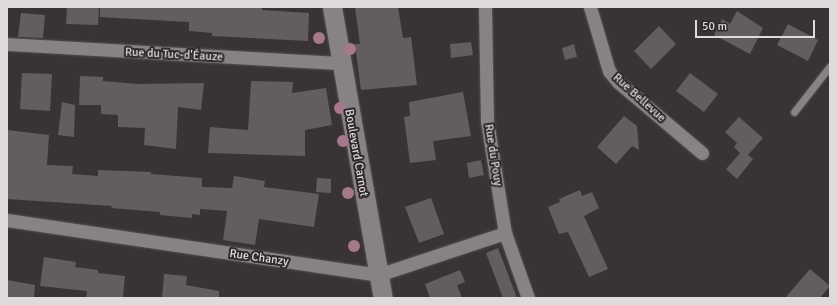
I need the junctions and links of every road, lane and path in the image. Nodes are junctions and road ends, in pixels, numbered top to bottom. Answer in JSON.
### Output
{"nodes":[{"id":1,"x":332,"y":7,"type":"edge"},
{"id":2,"x":485,"y":7,"type":"edge"},
{"id":3,"x":590,"y":7,"type":"edge"},
{"id":4,"x":7,"y":44,"type":"edge"},
{"id":5,"x":340,"y":63,"type":"junction"},
{"id":6,"x":830,"y":66,"type":"edge"},
{"id":7,"x":794,"y":112,"type":"dead end"},
{"id":8,"x":702,"y":153,"type":"dead end"},
{"id":9,"x":7,"y":220,"type":"edge"},
{"id":10,"x":505,"y":233,"type":"junction"},
{"id":11,"x":378,"y":275,"type":"junction"},
{"id":12,"x":383,"y":298,"type":"edge"},
{"id":13,"x":528,"y":298,"type":"edge"}],
"edges":[{"from":1,"to":5,"type":"street","name":"Boulevard Carnot"},
{"from":2,"to":10,"type":"street","name":"Rue du Pouy"},
{"from":3,"to":8,"type":"street","name":"Rue Bellevue"},
{"from":4,"to":5,"type":"street","name":"Rue du Tuc-d'Éauze"},
{"from":5,"to":11,"type":"street","name":"Boulevard Carnot"},
{"from":6,"to":7,"type":"lane"},
{"from":9,"to":11,"type":"street","name":"Rue Chanzy"},
{"from":10,"to":11,"type":"street","name":"Rue Chanzy"},
{"from":10,"to":13,"type":"street","name":"Rue du Pouy"},
{"from":11,"to":12,"type":"street","name":"Boulevard Carnot"}]}
